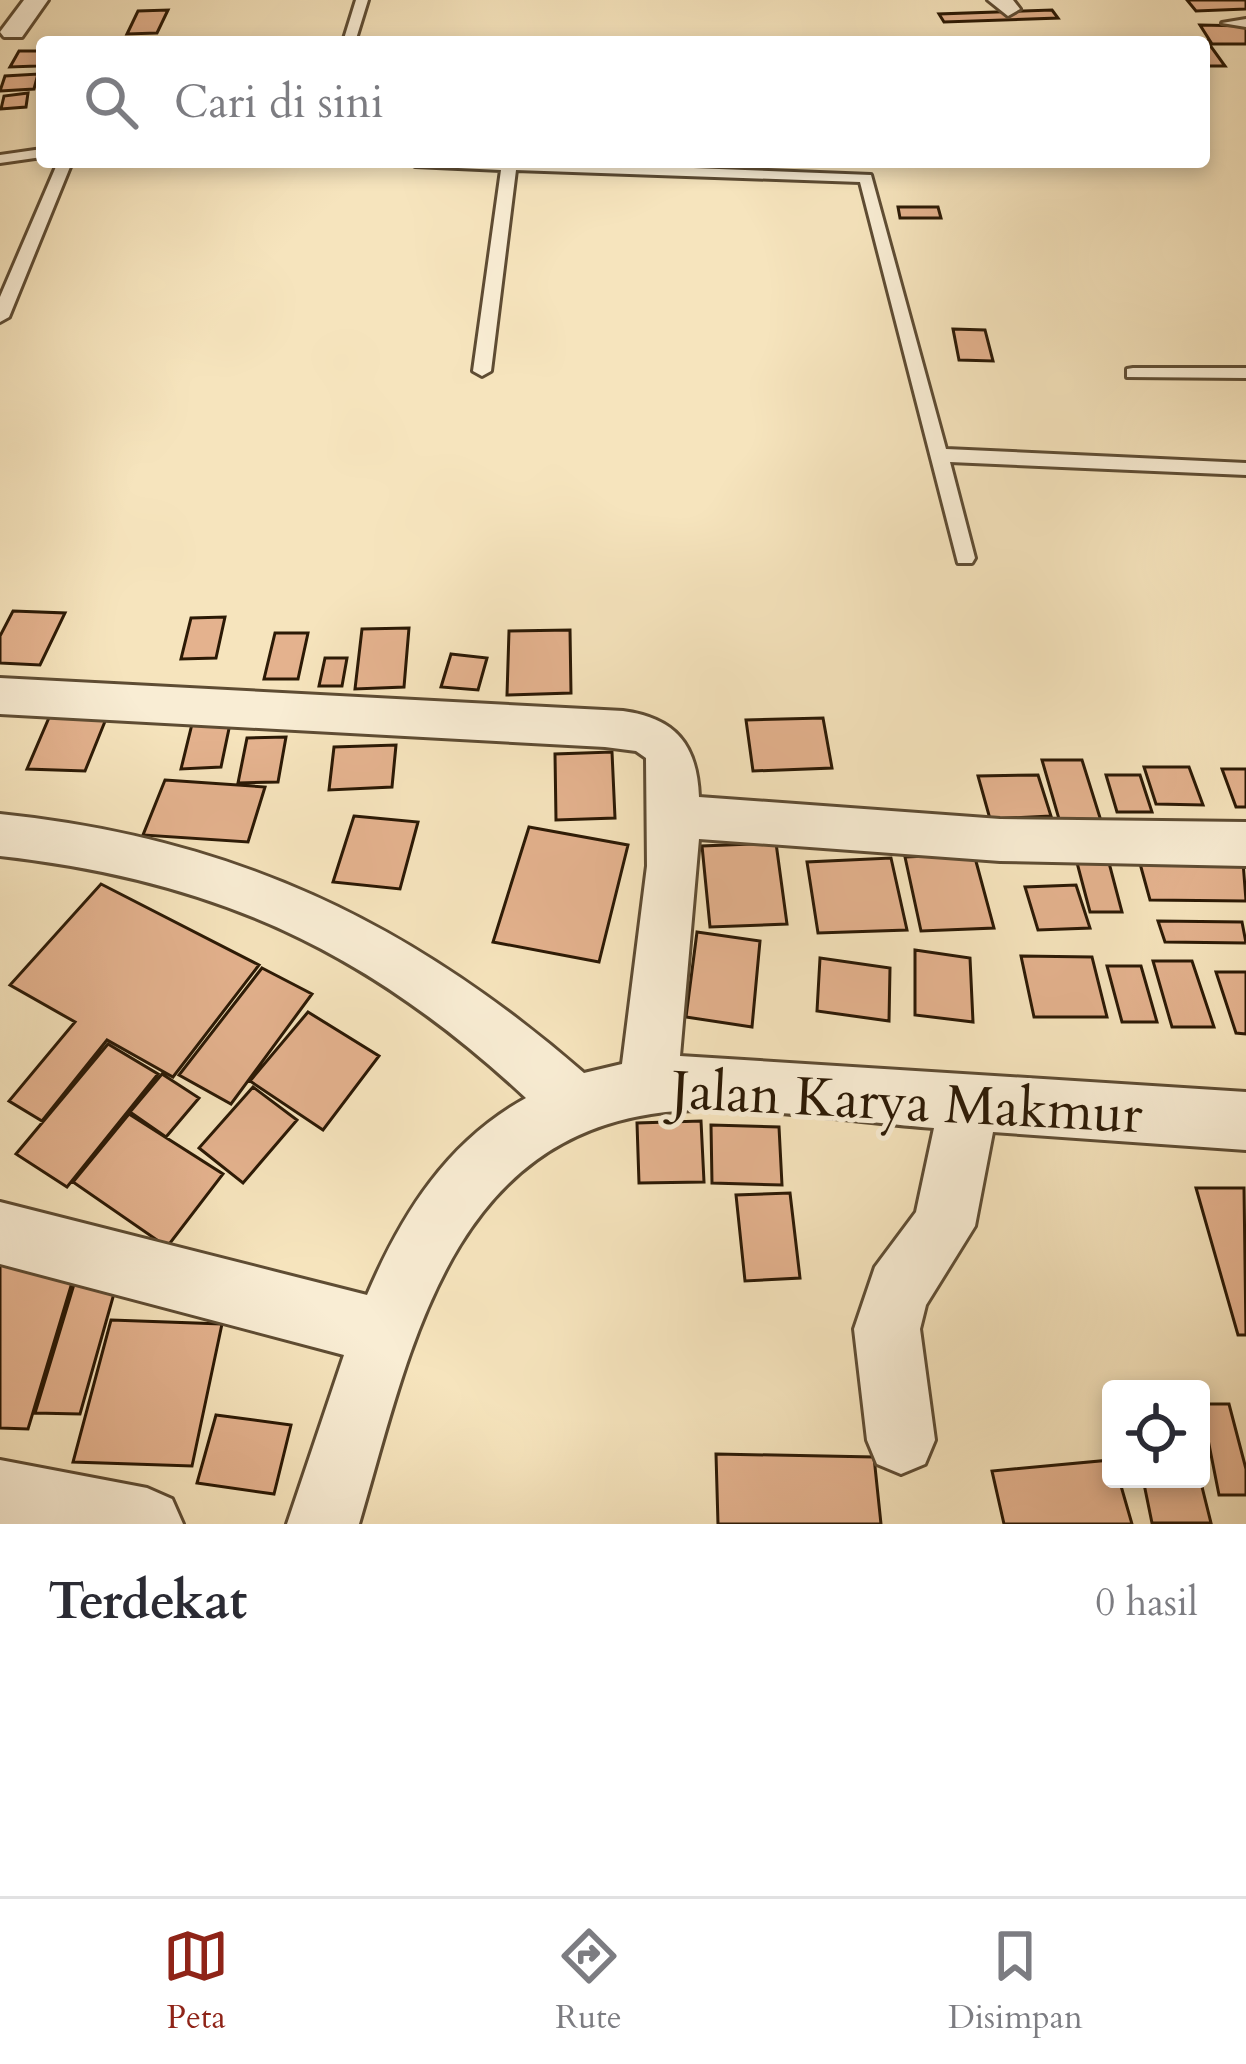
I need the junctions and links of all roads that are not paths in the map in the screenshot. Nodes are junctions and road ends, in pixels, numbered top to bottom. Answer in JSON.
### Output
{"nodes":[{"id":1,"x":37,"y":0,"type":"edge"},
{"id":2,"x":362,"y":0,"type":"edge"},
{"id":3,"x":1228,"y":22,"type":"dead end"},
{"id":4,"x":1246,"y":23,"type":"edge"},
{"id":5,"x":13,"y":32,"type":"dead end"},
{"id":6,"x":352,"y":36,"type":"edge"},
{"id":7,"x":36,"y":154,"type":"edge"},
{"id":8,"x":0,"y":159,"type":"edge"},
{"id":9,"x":62,"y":168,"type":"edge"},
{"id":10,"x":496,"y":168,"type":"edge"},
{"id":11,"x":509,"y":169,"type":"junction"},
{"id":12,"x":864,"y":170,"type":"edge"},
{"id":13,"x":0,"y":316,"type":"edge"},
{"id":14,"x":482,"y":371,"type":"dead end"},
{"id":15,"x":1246,"y":373,"type":"edge"},
{"id":16,"x":1132,"y":374,"type":"dead end"},
{"id":17,"x":938,"y":455,"type":"junction"},
{"id":18,"x":1246,"y":469,"type":"edge"},
{"id":19,"x":965,"y":558,"type":"dead end"},
{"id":20,"x":0,"y":695,"type":"edge"},
{"id":21,"x":674,"y":816,"type":"junction"},
{"id":22,"x":0,"y":835,"type":"edge"},
{"id":23,"x":1246,"y":844,"type":"edge"},
{"id":24,"x":648,"y":1086,"type":"junction"},
{"id":25,"x":968,"y":1102,"type":"junction"},
{"id":26,"x":576,"y":1104,"type":"junction"},
{"id":27,"x":1246,"y":1121,"type":"edge"},
{"id":28,"x":0,"y":1233,"type":"edge"},
{"id":29,"x":386,"y":1333,"type":"junction"},
{"id":30,"x":901,"y":1440,"type":"dead end"},
{"id":31,"x":0,"y":1495,"type":"edge"},
{"id":32,"x":147,"y":1524,"type":"edge"},
{"id":33,"x":323,"y":1524,"type":"edge"}],
"edges":[{"from":1,"to":5,"type":"street"},
{"from":2,"to":6,"type":"lane"},
{"from":3,"to":4,"type":"lane"},
{"from":7,"to":8,"type":"lane"},
{"from":9,"to":13,"type":"lane"},
{"from":10,"to":11,"type":"lane"},
{"from":11,"to":12,"type":"lane"},
{"from":11,"to":14,"type":"lane"},
{"from":12,"to":17,"type":"lane"},
{"from":15,"to":16,"type":"lane"},
{"from":17,"to":18,"type":"lane"},
{"from":17,"to":19,"type":"lane"},
{"from":20,"to":21,"type":"street"},
{"from":21,"to":23,"type":"street"},
{"from":21,"to":24,"type":"street"},
{"from":22,"to":26,"type":"street"},
{"from":24,"to":25,"type":"street","name":"Jalan Karya Makmur"},
{"from":24,"to":26,"type":"street","name":"Jalan Karya Makmur"},
{"from":25,"to":27,"type":"street","name":"Jalan Karya Makmur"},
{"from":25,"to":30,"type":"street"},
{"from":26,"to":29,"type":"street","name":"Jalan Karya Makmur"},
{"from":28,"to":29,"type":"street"},
{"from":29,"to":33,"type":"street","name":"Jalan Karya Makmur"},
{"from":31,"to":32,"type":"street"}]}
